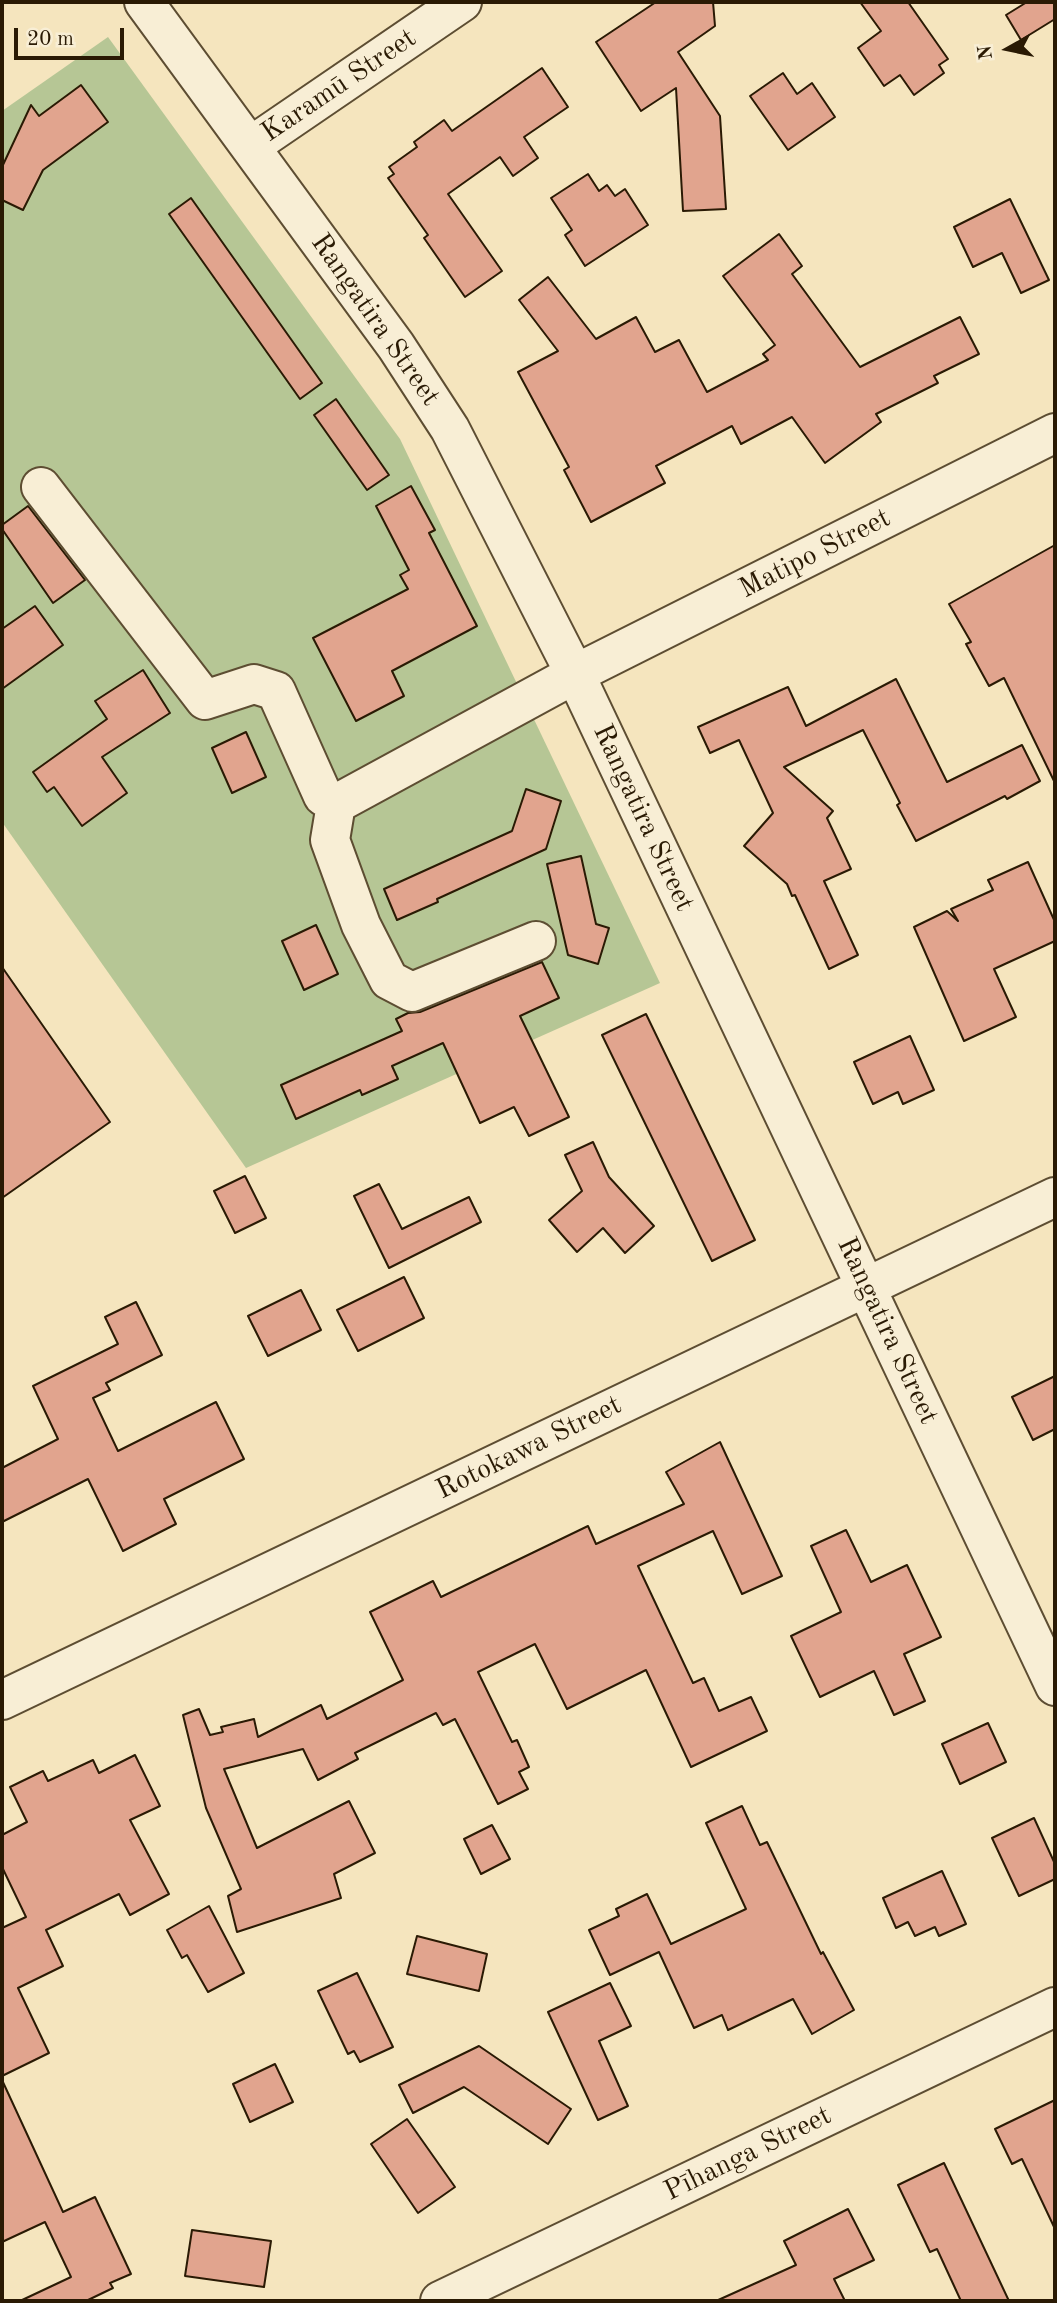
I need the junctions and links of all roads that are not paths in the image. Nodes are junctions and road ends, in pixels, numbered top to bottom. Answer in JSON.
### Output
{"nodes":[{"id":1,"x":144,"y":2,"type":"edge"},
{"id":2,"x":462,"y":2,"type":"edge"},
{"id":3,"x":251,"y":146,"type":"junction"},
{"id":4,"x":1055,"y":433,"type":"edge"},
{"id":5,"x":41,"y":487,"type":"dead end"},
{"id":6,"x":575,"y":674,"type":"junction"},
{"id":7,"x":336,"y":804,"type":"junction"},
{"id":8,"x":536,"y":941,"type":"dead end"},
{"id":9,"x":1055,"y":1197,"type":"edge"},
{"id":10,"x":866,"y":1287,"type":"junction"},
{"id":11,"x":1055,"y":1686,"type":"edge"},
{"id":12,"x":2,"y":1700,"type":"edge"},
{"id":13,"x":1055,"y":2007,"type":"edge"},
{"id":14,"x":440,"y":2301,"type":"edge"}],
"edges":[{"from":1,"to":3,"type":"street","name":"Rangatira Street"},
{"from":2,"to":3,"type":"street","name":"Karamū Street"},
{"from":3,"to":6,"type":"street","name":"Rangatira Street"},
{"from":4,"to":6,"type":"street","name":"Matipo Street"},
{"from":5,"to":7,"type":"street"},
{"from":6,"to":7,"type":"street","name":"Matipo Street"},
{"from":6,"to":10,"type":"street","name":"Rangatira Street"},
{"from":7,"to":8,"type":"street"},
{"from":9,"to":10,"type":"street","name":"Rotokawa Street"},
{"from":10,"to":11,"type":"street","name":"Rangatira Street"},
{"from":10,"to":12,"type":"street","name":"Rotokawa Street"},
{"from":13,"to":14,"type":"street","name":"Pīhanga Street"}]}
